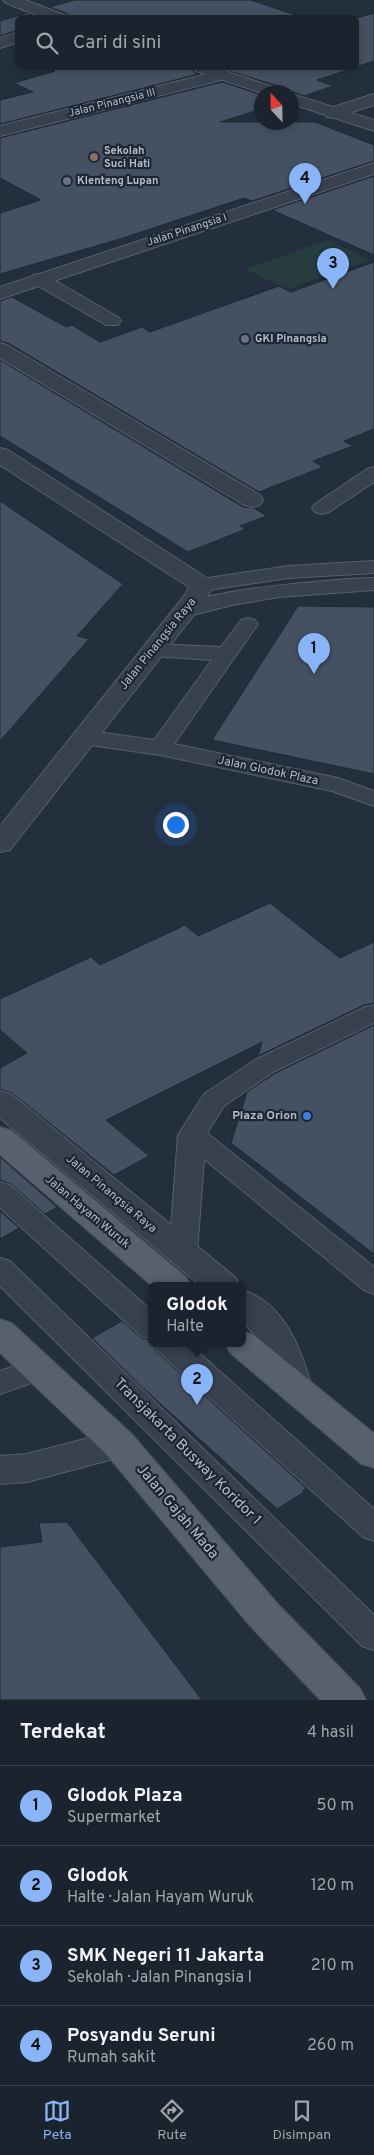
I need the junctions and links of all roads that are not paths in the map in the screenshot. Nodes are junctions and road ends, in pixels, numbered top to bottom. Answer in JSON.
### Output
{"nodes":[{"id":1,"x":11,"y":0,"type":"edge"},
{"id":2,"x":52,"y":15,"type":"edge"},
{"id":3,"x":15,"y":38,"type":"edge"},
{"id":4,"x":0,"y":43,"type":"edge"},
{"id":5,"x":208,"y":70,"type":"edge"},
{"id":6,"x":223,"y":75,"type":"junction"},
{"id":7,"x":254,"y":85,"type":"edge"},
{"id":8,"x":374,"y":98,"type":"edge"},
{"id":9,"x":299,"y":101,"type":"edge"},
{"id":10,"x":333,"y":113,"type":"junction"},
{"id":11,"x":374,"y":126,"type":"edge"},
{"id":12,"x":0,"y":131,"type":"edge"},
{"id":13,"x":374,"y":168,"type":"edge"},
{"id":14,"x":39,"y":280,"type":"junction"},
{"id":15,"x":0,"y":292,"type":"edge"},
{"id":16,"x":112,"y":321,"type":"dead end"},
{"id":17,"x":0,"y":349,"type":"edge"},
{"id":18,"x":0,"y":455,"type":"edge"},
{"id":19,"x":374,"y":473,"type":"edge"},
{"id":20,"x":252,"y":500,"type":"dead end"},
{"id":21,"x":322,"y":508,"type":"dead end"},
{"id":22,"x":374,"y":567,"type":"edge"},
{"id":23,"x":374,"y":584,"type":"edge"},
{"id":24,"x":202,"y":585,"type":"junction"},
{"id":25,"x":185,"y":611,"type":"junction"},
{"id":26,"x":248,"y":624,"type":"dead end"},
{"id":27,"x":153,"y":650,"type":"junction"},
{"id":28,"x":226,"y":654,"type":"junction"},
{"id":29,"x":83,"y":737,"type":"junction"},
{"id":30,"x":160,"y":748,"type":"junction"},
{"id":31,"x":374,"y":799,"type":"edge"},
{"id":32,"x":0,"y":844,"type":"edge"},
{"id":33,"x":374,"y":1013,"type":"edge"},
{"id":34,"x":0,"y":1101,"type":"edge"},
{"id":35,"x":192,"y":1135,"type":"junction"},
{"id":36,"x":0,"y":1138,"type":"edge"},
{"id":37,"x":0,"y":1192,"type":"edge"},
{"id":38,"x":183,"y":1253,"type":"junction"},
{"id":39,"x":0,"y":1268,"type":"edge"},
{"id":40,"x":169,"y":1282,"type":"edge"},
{"id":41,"x":218,"y":1282,"type":"edge"},
{"id":42,"x":374,"y":1283,"type":"edge"},
{"id":43,"x":246,"y":1305,"type":"edge"},
{"id":44,"x":148,"y":1324,"type":"edge"},
{"id":45,"x":0,"y":1332,"type":"edge"},
{"id":46,"x":173,"y":1347,"type":"edge"},
{"id":47,"x":246,"y":1347,"type":"edge"},
{"id":48,"x":37,"y":1368,"type":"junction"},
{"id":49,"x":0,"y":1383,"type":"edge"},
{"id":50,"x":294,"y":1388,"type":"junction"},
{"id":51,"x":119,"y":1444,"type":"junction"},
{"id":52,"x":374,"y":1454,"type":"edge"},
{"id":53,"x":0,"y":1470,"type":"edge"},
{"id":54,"x":374,"y":1528,"type":"edge"},
{"id":55,"x":374,"y":1636,"type":"edge"},
{"id":56,"x":346,"y":1700,"type":"edge"}],
"edges":[{"from":1,"to":2,"type":"street"},
{"from":3,"to":4,"type":"street"},
{"from":5,"to":6,"type":"street"},
{"from":6,"to":7,"type":"street"},
{"from":6,"to":12,"type":"street","name":"Jalan Pinangsia III"},
{"from":8,"to":10,"type":"street"},
{"from":9,"to":10,"type":"street"},
{"from":10,"to":11,"type":"street"},
{"from":13,"to":14,"type":"street","name":"Jalan Pinangsia I"},
{"from":14,"to":15,"type":"street","name":"Jalan Pinangsia I"},
{"from":14,"to":16,"type":"lane"},
{"from":17,"to":20,"type":"street"},
{"from":18,"to":24,"type":"street","name":"Jalan Pinangsia Raya"},
{"from":19,"to":21,"type":"lane"},
{"from":22,"to":24,"type":"lane"},
{"from":23,"to":25,"type":"lane"},
{"from":24,"to":25,"type":"street","name":"Jalan Pinangsia Raya"},
{"from":25,"to":27,"type":"street","name":"Jalan Pinangsia Raya"},
{"from":26,"to":28,"type":"lane"},
{"from":27,"to":28,"type":"lane"},
{"from":27,"to":29,"type":"street","name":"Jalan Pinangsia Raya"},
{"from":28,"to":30,"type":"lane"},
{"from":29,"to":30,"type":"lane","name":"Jalan Glodok Plaza"},
{"from":29,"to":32,"type":"street","name":"Jalan Pinangsia Raya"},
{"from":30,"to":31,"type":"lane","name":"Jalan Glodok Plaza"},
{"from":33,"to":35,"type":"lane"},
{"from":34,"to":38,"type":"street","name":"Jalan Pinangsia Raya"},
{"from":35,"to":38,"type":"lane"},
{"from":35,"to":42,"type":"lane"},
{"from":36,"to":40,"type":"main road","name":"Jalan Hayam Wuruk"},
{"from":37,"to":44,"type":"lane"},
{"from":38,"to":41,"type":"street","name":"Jalan Pinangsia Raya"},
{"from":39,"to":55,"type":"lane","name":"Transjakarta Busway Koridor 1"},
{"from":43,"to":50,"type":"street"},
{"from":45,"to":48,"type":"main road","name":"Jalan Gajah Mada"},
{"from":46,"to":54,"type":"lane"},
{"from":47,"to":50,"type":"main road"},
{"from":48,"to":49,"type":"lane"},
{"from":48,"to":51,"type":"main road","name":"Jalan Gajah Mada"},
{"from":50,"to":52,"type":"main road"},
{"from":51,"to":53,"type":"street"},
{"from":51,"to":56,"type":"main road","name":"Jalan Gajah Mada"}]}
